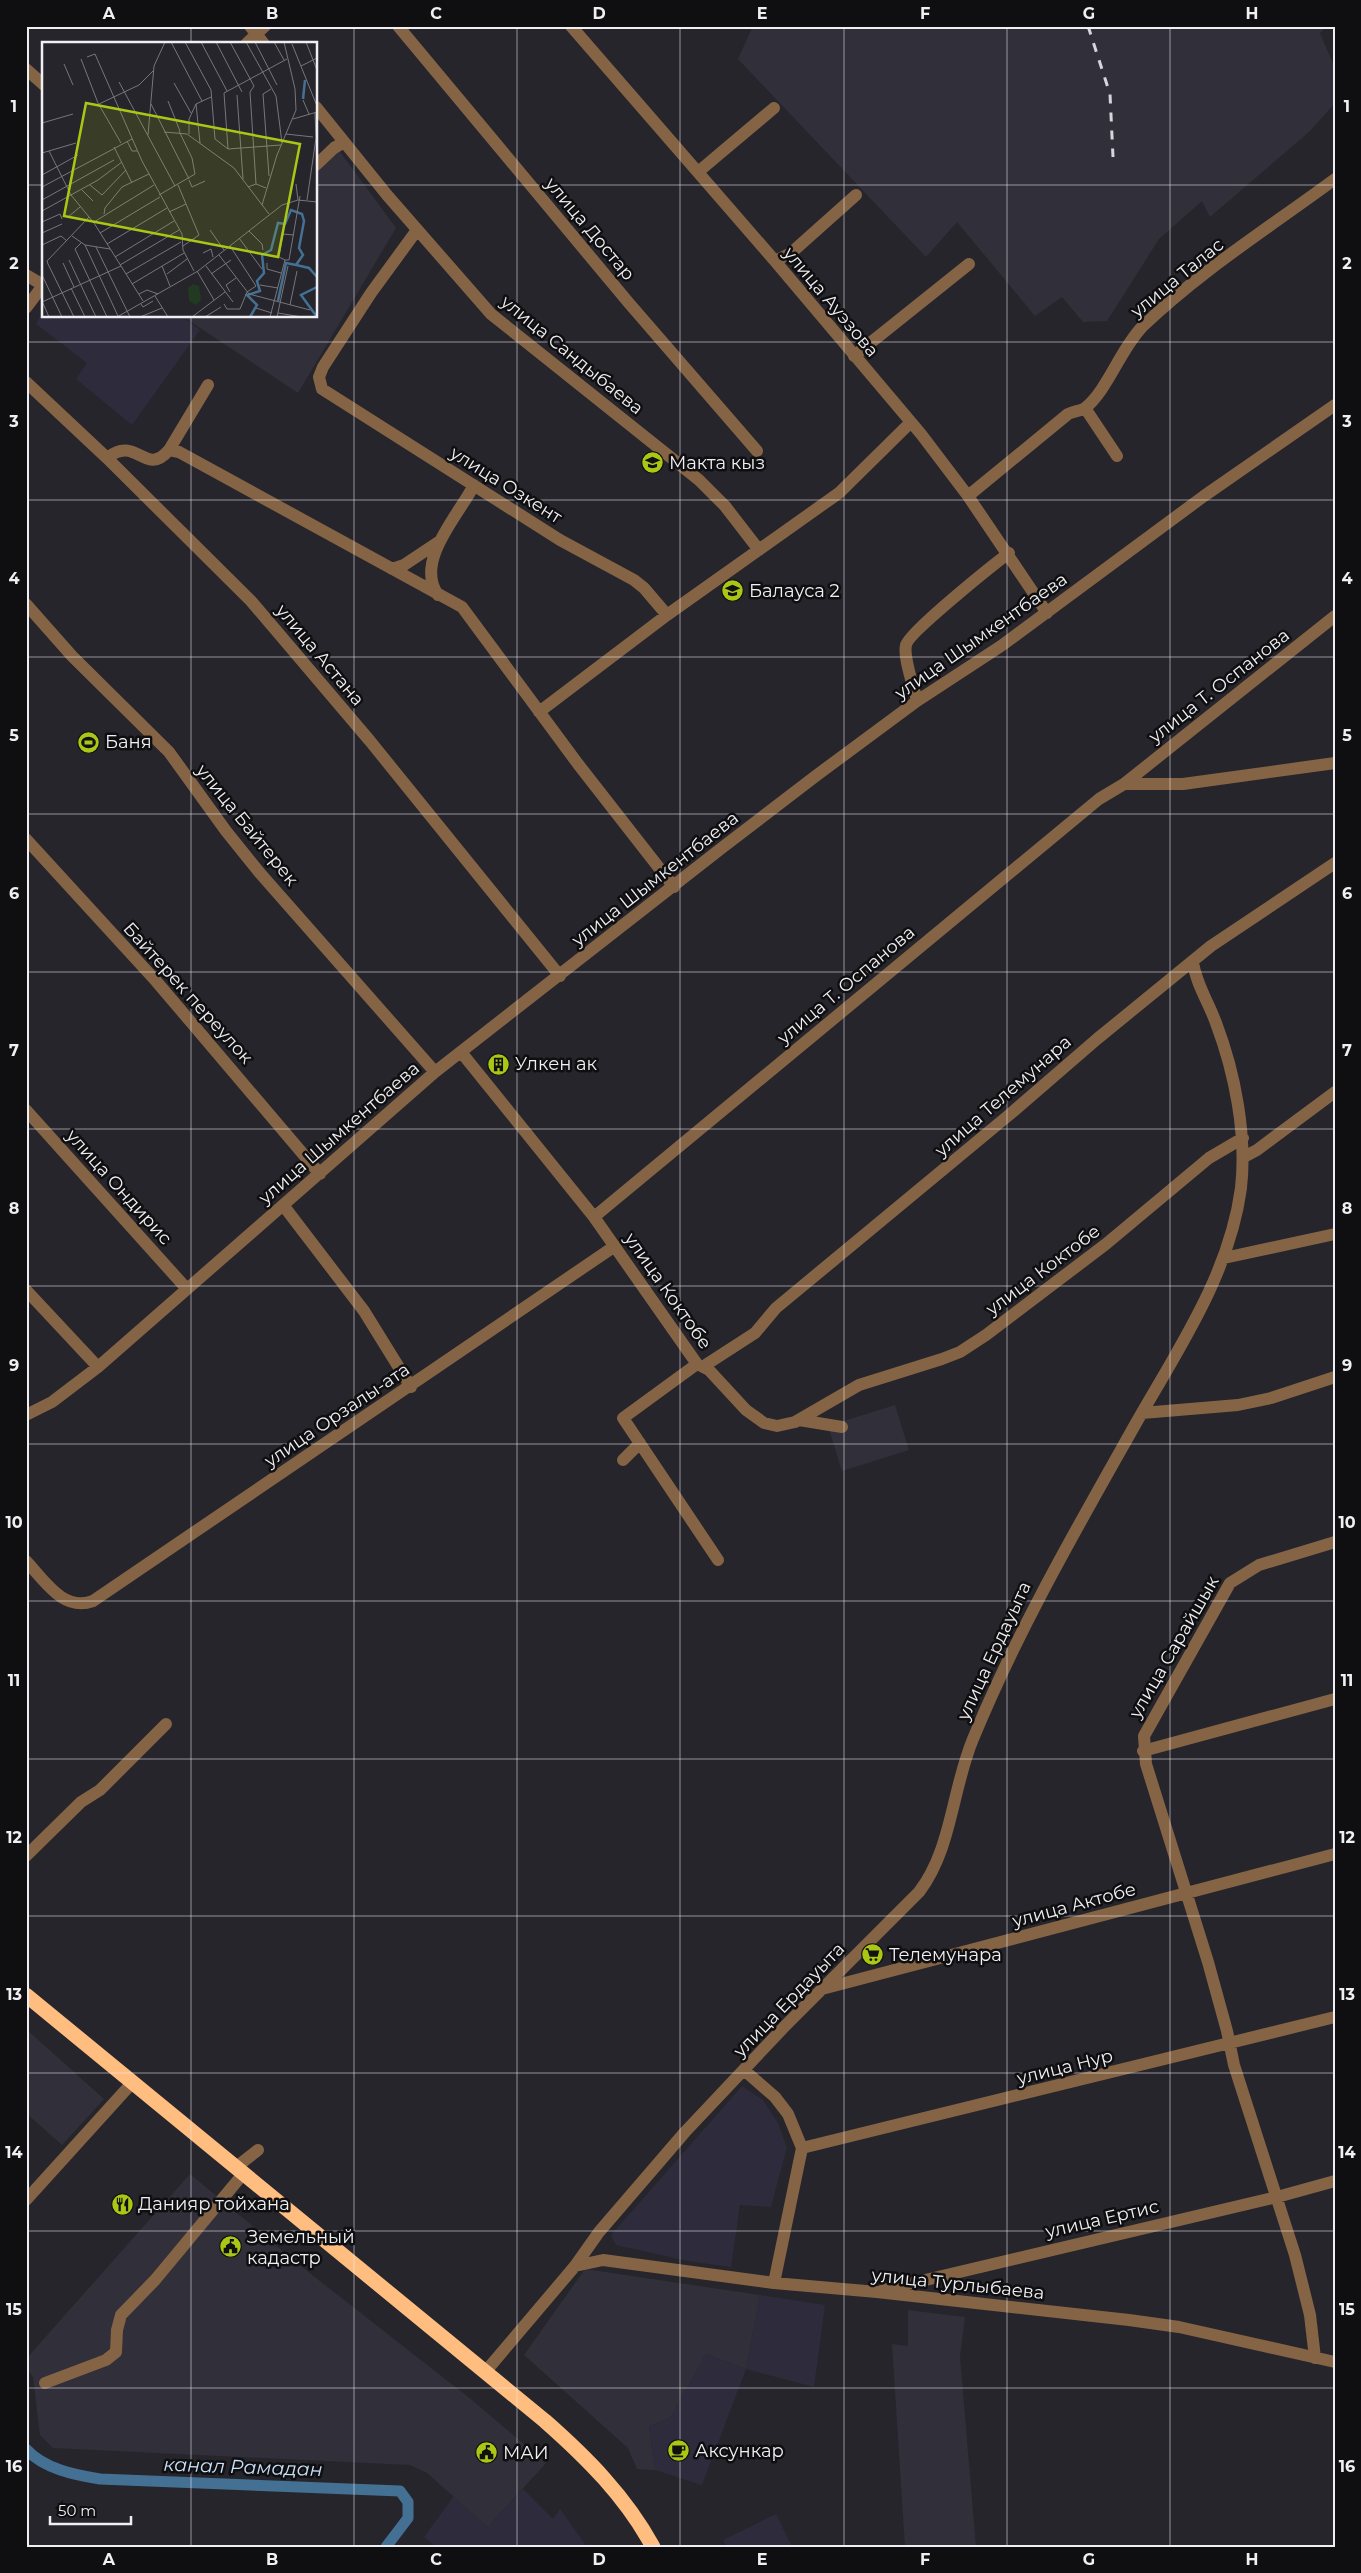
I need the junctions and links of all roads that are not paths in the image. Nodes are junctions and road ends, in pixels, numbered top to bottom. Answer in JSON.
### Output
{"nodes":[{"id":1,"x":398,"y":26,"type":"edge"},
{"id":2,"x":572,"y":26,"type":"edge"},
{"id":3,"x":259,"y":33,"type":"edge"},
{"id":4,"x":248,"y":42,"type":"edge"},
{"id":5,"x":26,"y":69,"type":"edge"},
{"id":6,"x":42,"y":83,"type":"edge"},
{"id":7,"x":774,"y":108,"type":"dead end"},
{"id":8,"x":318,"y":110,"type":"edge"},
{"id":9,"x":344,"y":142,"type":"junction"},
{"id":10,"x":318,"y":163,"type":"edge"},
{"id":11,"x":698,"y":172,"type":"junction"},
{"id":12,"x":1335,"y":179,"type":"edge"},
{"id":13,"x":856,"y":195,"type":"dead end"},
{"id":14,"x":418,"y":230,"type":"junction"},
{"id":15,"x":775,"y":261,"type":"junction"},
{"id":16,"x":969,"y":264,"type":"dead end"},
{"id":17,"x":26,"y":275,"type":"edge"},
{"id":18,"x":42,"y":284,"type":"edge"},
{"id":19,"x":42,"y":286,"type":"edge"},
{"id":20,"x":26,"y":308,"type":"edge"},
{"id":21,"x":854,"y":356,"type":"junction"},
{"id":22,"x":26,"y":382,"type":"edge"},
{"id":23,"x":208,"y":385,"type":"dead end"},
{"id":24,"x":1335,"y":405,"type":"edge"},
{"id":25,"x":1085,"y":408,"type":"junction"},
{"id":26,"x":910,"y":424,"type":"junction"},
{"id":27,"x":169,"y":450,"type":"junction"},
{"id":28,"x":758,"y":451,"type":"dead end"},
{"id":29,"x":1117,"y":456,"type":"dead end"},
{"id":30,"x":107,"y":458,"type":"junction"},
{"id":31,"x":474,"y":484,"type":"junction"},
{"id":32,"x":968,"y":496,"type":"junction"},
{"id":33,"x":440,"y":541,"type":"junction"},
{"id":34,"x":759,"y":550,"type":"junction"},
{"id":35,"x":1009,"y":554,"type":"junction"},
{"id":36,"x":392,"y":569,"type":"junction"},
{"id":37,"x":438,"y":595,"type":"junction"},
{"id":38,"x":26,"y":604,"type":"edge"},
{"id":39,"x":1047,"y":613,"type":"junction"},
{"id":40,"x":667,"y":615,"type":"junction"},
{"id":41,"x":1335,"y":616,"type":"edge"},
{"id":42,"x":917,"y":701,"type":"junction"},
{"id":43,"x":539,"y":712,"type":"junction"},
{"id":44,"x":1335,"y":762,"type":"edge"},
{"id":45,"x":1124,"y":784,"type":"junction"},
{"id":46,"x":26,"y":839,"type":"edge"},
{"id":47,"x":1335,"y":863,"type":"edge"},
{"id":48,"x":674,"y":887,"type":"junction"},
{"id":49,"x":1193,"y":962,"type":"junction"},
{"id":50,"x":560,"y":976,"type":"junction"},
{"id":51,"x":461,"y":1052,"type":"junction"},
{"id":52,"x":435,"y":1072,"type":"junction"},
{"id":53,"x":1335,"y":1092,"type":"edge"},
{"id":54,"x":26,"y":1110,"type":"edge"},
{"id":55,"x":1243,"y":1138,"type":"junction"},
{"id":56,"x":1244,"y":1157,"type":"junction"},
{"id":57,"x":320,"y":1174,"type":"junction"},
{"id":58,"x":283,"y":1205,"type":"junction"},
{"id":59,"x":594,"y":1217,"type":"junction"},
{"id":60,"x":1335,"y":1234,"type":"edge"},
{"id":61,"x":615,"y":1246,"type":"junction"},
{"id":62,"x":1224,"y":1258,"type":"junction"},
{"id":63,"x":186,"y":1288,"type":"junction"},
{"id":64,"x":26,"y":1290,"type":"edge"},
{"id":65,"x":701,"y":1365,"type":"junction"},
{"id":66,"x":98,"y":1366,"type":"junction"},
{"id":67,"x":1335,"y":1377,"type":"edge"},
{"id":68,"x":411,"y":1387,"type":"junction"},
{"id":69,"x":1142,"y":1413,"type":"junction"},
{"id":70,"x":26,"y":1416,"type":"edge"},
{"id":71,"x":799,"y":1420,"type":"junction"},
{"id":72,"x":842,"y":1427,"type":"dead end"},
{"id":73,"x":640,"y":1443,"type":"junction"},
{"id":74,"x":624,"y":1460,"type":"dead end"},
{"id":75,"x":1335,"y":1542,"type":"edge"},
{"id":76,"x":718,"y":1560,"type":"dead end"},
{"id":77,"x":26,"y":1561,"type":"edge"},
{"id":78,"x":1335,"y":1699,"type":"edge"},
{"id":79,"x":166,"y":1724,"type":"dead end"},
{"id":80,"x":1143,"y":1751,"type":"junction"},
{"id":81,"x":1335,"y":1854,"type":"edge"},
{"id":82,"x":26,"y":1856,"type":"edge"},
{"id":83,"x":1185,"y":1893,"type":"junction"},
{"id":84,"x":822,"y":1989,"type":"junction"},
{"id":85,"x":26,"y":1995,"type":"edge"},
{"id":86,"x":1335,"y":2017,"type":"edge"},
{"id":87,"x":1229,"y":2045,"type":"junction"},
{"id":88,"x":744,"y":2070,"type":"junction"},
{"id":89,"x":132,"y":2083,"type":"junction"},
{"id":90,"x":802,"y":2148,"type":"junction"},
{"id":91,"x":258,"y":2150,"type":"dead end"},
{"id":92,"x":239,"y":2171,"type":"junction"},
{"id":93,"x":1335,"y":2181,"type":"edge"},
{"id":94,"x":1276,"y":2197,"type":"junction"},
{"id":95,"x":26,"y":2200,"type":"edge"},
{"id":96,"x":575,"y":2266,"type":"junction"},
{"id":97,"x":774,"y":2283,"type":"junction"},
{"id":98,"x":877,"y":2292,"type":"junction"},
{"id":99,"x":1315,"y":2358,"type":"junction"},
{"id":100,"x":1335,"y":2362,"type":"edge"},
{"id":101,"x":486,"y":2371,"type":"junction"},
{"id":102,"x":45,"y":2383,"type":"dead end"},
{"id":103,"x":654,"y":2547,"type":"edge"}],
"edges":[{"from":1,"to":28,"type":"street","name":"улица Достар"},
{"from":2,"to":11,"type":"street","name":"улица Ауэзова"},
{"from":3,"to":4,"type":"street"},
{"from":5,"to":6,"type":"street"},
{"from":7,"to":11,"type":"street"},
{"from":8,"to":9,"type":"street","name":"улица Сандыбаева"},
{"from":9,"to":10,"type":"street"},
{"from":9,"to":14,"type":"street","name":"улица Сандыбаева"},
{"from":11,"to":15,"type":"street","name":"улица Ауэзова"},
{"from":12,"to":25,"type":"street","name":"улица Талас"},
{"from":13,"to":15,"type":"street"},
{"from":14,"to":31,"type":"street","name":"улица Озкент"},
{"from":14,"to":34,"type":"street","name":"улица Сандыбаева"},
{"from":15,"to":21,"type":"street","name":"улица Ауэзова"},
{"from":16,"to":21,"type":"street"},
{"from":17,"to":18,"type":"street"},
{"from":19,"to":20,"type":"street"},
{"from":21,"to":26,"type":"street","name":"улица Ауэзова"},
{"from":22,"to":30,"type":"street","name":"улица Астана"},
{"from":23,"to":27,"type":"street"},
{"from":24,"to":39,"type":"street","name":"улица Шымкентбаева"},
{"from":25,"to":29,"type":"street"},
{"from":25,"to":32,"type":"street","name":"улица Талас"},
{"from":26,"to":32,"type":"street","name":"улица Ауэзова"},
{"from":26,"to":34,"type":"street"},
{"from":27,"to":30,"type":"street"},
{"from":27,"to":36,"type":"street"},
{"from":30,"to":50,"type":"street","name":"улица Астана"},
{"from":31,"to":33,"type":"street"},
{"from":31,"to":40,"type":"street","name":"улица Озкент"},
{"from":32,"to":35,"type":"street","name":"улица Ауэзова"},
{"from":33,"to":36,"type":"street"},
{"from":33,"to":37,"type":"street"},
{"from":34,"to":40,"type":"street"},
{"from":35,"to":39,"type":"street","name":"улица Ауэзова"},
{"from":35,"to":42,"type":"street"},
{"from":36,"to":37,"type":"street"},
{"from":37,"to":43,"type":"street"},
{"from":38,"to":52,"type":"street","name":"улица Байтерек"},
{"from":39,"to":42,"type":"street","name":"улица Шымкентбаева"},
{"from":40,"to":43,"type":"street"},
{"from":41,"to":45,"type":"street","name":"улица Т. Оспанова"},
{"from":42,"to":48,"type":"street","name":"улица Шымкентбаева"},
{"from":43,"to":48,"type":"street"},
{"from":44,"to":45,"type":"street","name":"улица Т. Оспанова"},
{"from":45,"to":59,"type":"street","name":"улица Т. Оспанова"},
{"from":46,"to":57,"type":"street","name":"Байтерек переулок"},
{"from":47,"to":49,"type":"street","name":"улица Телемунара"},
{"from":48,"to":50,"type":"street","name":"улица Шымкентбаева"},
{"from":49,"to":55,"type":"street","name":"улица Ердауыта"},
{"from":49,"to":65,"type":"street","name":"улица Телемунара"},
{"from":50,"to":51,"type":"street","name":"улица Шымкентбаева"},
{"from":51,"to":52,"type":"street","name":"улица Шымкентбаева"},
{"from":51,"to":59,"type":"street","name":"улица Коктобе"},
{"from":52,"to":57,"type":"street","name":"улица Шымкентбаева"},
{"from":53,"to":56,"type":"street"},
{"from":54,"to":63,"type":"street","name":"улица Ондирис"},
{"from":55,"to":56,"type":"street","name":"улица Ердауыта"},
{"from":55,"to":71,"type":"street","name":"улица Коктобе"},
{"from":56,"to":62,"type":"street","name":"улица Ердауыта"},
{"from":57,"to":58,"type":"street","name":"улица Шымкентбаева"},
{"from":58,"to":63,"type":"street","name":"улица Шымкентбаева"},
{"from":58,"to":68,"type":"street"},
{"from":59,"to":61,"type":"street","name":"улица Коктобе"},
{"from":60,"to":62,"type":"street"},
{"from":61,"to":65,"type":"street","name":"улица Коктобе"},
{"from":61,"to":68,"type":"street","name":"улица Орзалы-ата"},
{"from":62,"to":69,"type":"street","name":"улица Ердауыта"},
{"from":63,"to":66,"type":"street","name":"улица Шымкентбаева"},
{"from":64,"to":66,"type":"street"},
{"from":65,"to":71,"type":"street","name":"улица Коктобе"},
{"from":65,"to":73,"type":"street","name":"улица Телемунара"},
{"from":66,"to":70,"type":"street","name":"улица Шымкентбаева"},
{"from":67,"to":69,"type":"street"},
{"from":68,"to":77,"type":"street","name":"улица Орзалы-ата"},
{"from":69,"to":84,"type":"street","name":"улица Ердауыта"},
{"from":71,"to":72,"type":"street"},
{"from":73,"to":74,"type":"street"},
{"from":73,"to":76,"type":"street"},
{"from":75,"to":80,"type":"street","name":"улица Сарайшык"},
{"from":78,"to":80,"type":"street"},
{"from":79,"to":82,"type":"street"},
{"from":80,"to":83,"type":"street"},
{"from":81,"to":83,"type":"street","name":"улица Актобе"},
{"from":83,"to":84,"type":"street","name":"улица Актобе"},
{"from":83,"to":87,"type":"street"},
{"from":84,"to":88,"type":"street","name":"улица Ердауыта"},
{"from":85,"to":89,"type":"highway"},
{"from":86,"to":87,"type":"street","name":"улица Нур"},
{"from":87,"to":90,"type":"street","name":"улица Нур"},
{"from":87,"to":94,"type":"street"},
{"from":88,"to":90,"type":"street"},
{"from":88,"to":96,"type":"street","name":"улица Ердауыта"},
{"from":89,"to":92,"type":"highway"},
{"from":89,"to":95,"type":"street"},
{"from":90,"to":97,"type":"street"},
{"from":91,"to":92,"type":"street"},
{"from":92,"to":101,"type":"highway"},
{"from":92,"to":102,"type":"street"},
{"from":93,"to":94,"type":"street","name":"улица Ертис"},
{"from":94,"to":98,"type":"street","name":"улица Ертис"},
{"from":94,"to":99,"type":"street"},
{"from":96,"to":97,"type":"street","name":"улица Турлыбаева"},
{"from":96,"to":101,"type":"street","name":"улица Ердауыта"},
{"from":97,"to":98,"type":"street","name":"улица Турлыбаева"},
{"from":98,"to":99,"type":"street","name":"улица Турлыбаева"},
{"from":99,"to":100,"type":"street","name":"улица Турлыбаева"},
{"from":101,"to":103,"type":"highway"}]}
